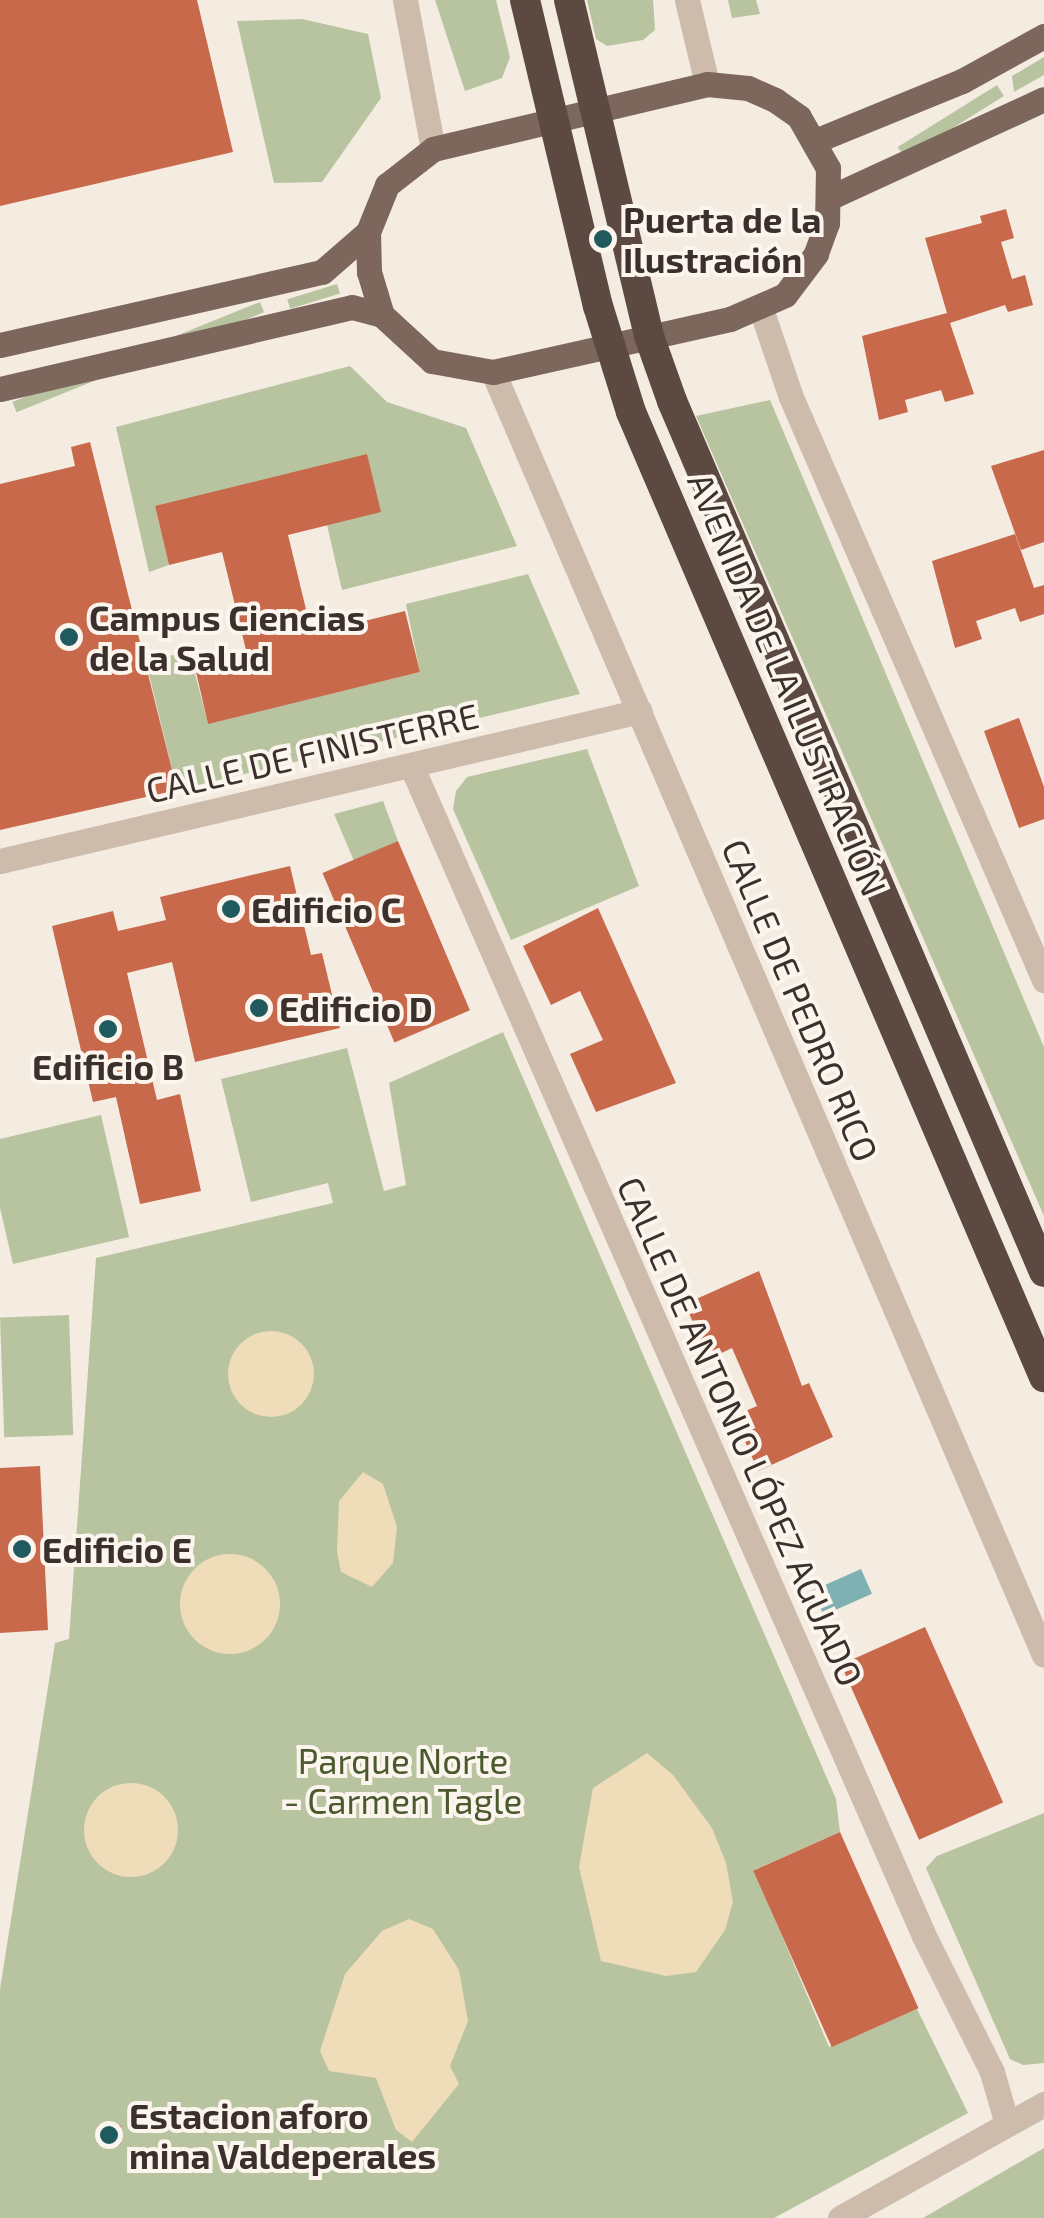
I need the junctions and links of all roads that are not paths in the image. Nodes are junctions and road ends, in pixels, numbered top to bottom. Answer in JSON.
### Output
{"nodes":[{"id":1,"x":405,"y":0,"type":"edge"},
{"id":2,"x":525,"y":0,"type":"edge"},
{"id":3,"x":569,"y":0,"type":"edge"},
{"id":4,"x":687,"y":0,"type":"edge"},
{"id":5,"x":1044,"y":36,"type":"edge"},
{"id":6,"x":707,"y":84,"type":"junction"},
{"id":7,"x":1044,"y":98,"type":"edge"},
{"id":8,"x":593,"y":108,"type":"junction"},
{"id":9,"x":552,"y":119,"type":"junction"},
{"id":10,"x":815,"y":141,"type":"junction"},
{"id":11,"x":433,"y":149,"type":"junction"},
{"id":12,"x":831,"y":197,"type":"junction"},
{"id":13,"x":368,"y":232,"type":"junction"},
{"id":14,"x":761,"y":309,"type":"junction"},
{"id":15,"x":382,"y":314,"type":"junction"},
{"id":16,"x":649,"y":336,"type":"junction"},
{"id":17,"x":0,"y":345,"type":"edge"},
{"id":18,"x":609,"y":346,"type":"junction"},
{"id":19,"x":493,"y":372,"type":"junction"},
{"id":20,"x":0,"y":389,"type":"edge"},
{"id":21,"x":640,"y":710,"type":"junction"},
{"id":22,"x":411,"y":765,"type":"junction"},
{"id":23,"x":0,"y":862,"type":"edge"},
{"id":24,"x":1044,"y":980,"type":"edge"},
{"id":25,"x":1044,"y":1272,"type":"edge"},
{"id":26,"x":1044,"y":1377,"type":"edge"},
{"id":27,"x":1044,"y":1656,"type":"edge"},
{"id":28,"x":1044,"y":2104,"type":"edge"},
{"id":29,"x":1007,"y":2124,"type":"junction"},
{"id":30,"x":840,"y":2218,"type":"edge"}],
"edges":[{"from":1,"to":11,"type":"street"},
{"from":2,"to":9,"type":"highway","name":"AVENIDA DE LA ILUSTRACIÓN"},
{"from":3,"to":8,"type":"highway","name":"AVENIDA DE LA ILUSTRACIÓN"},
{"from":4,"to":6,"type":"street"},
{"from":5,"to":10,"type":"main road"},
{"from":6,"to":8,"type":"main road"},
{"from":6,"to":10,"type":"main road"},
{"from":7,"to":12,"type":"main road"},
{"from":8,"to":9,"type":"main road"},
{"from":8,"to":16,"type":"highway","name":"AVENIDA DE LA ILUSTRACIÓN"},
{"from":9,"to":11,"type":"main road"},
{"from":9,"to":18,"type":"highway","name":"AVENIDA DE LA ILUSTRACIÓN"},
{"from":10,"to":12,"type":"main road"},
{"from":11,"to":13,"type":"main road"},
{"from":12,"to":14,"type":"main road"},
{"from":13,"to":15,"type":"main road"},
{"from":13,"to":17,"type":"main road"},
{"from":14,"to":16,"type":"main road"},
{"from":14,"to":24,"type":"street"},
{"from":15,"to":19,"type":"main road"},
{"from":15,"to":20,"type":"main road"},
{"from":16,"to":18,"type":"main road"},
{"from":16,"to":25,"type":"highway","name":"AVENIDA DE LA ILUSTRACIÓN"},
{"from":18,"to":19,"type":"main road"},
{"from":18,"to":26,"type":"highway","name":"AVENIDA DE LA ILUSTRACIÓN"},
{"from":19,"to":21,"type":"street","name":"CALLE DE PEDRO RICO"},
{"from":21,"to":22,"type":"street","name":"CALLE DE FINISTERRE"},
{"from":21,"to":27,"type":"street","name":"CALLE DE PEDRO RICO"},
{"from":22,"to":23,"type":"street","name":"CALLE DE FINISTERRE"},
{"from":22,"to":29,"type":"street","name":"CALLE DE ANTONIO LÓPEZ AGUADO"},
{"from":28,"to":29,"type":"street"},
{"from":29,"to":30,"type":"street"}]}
